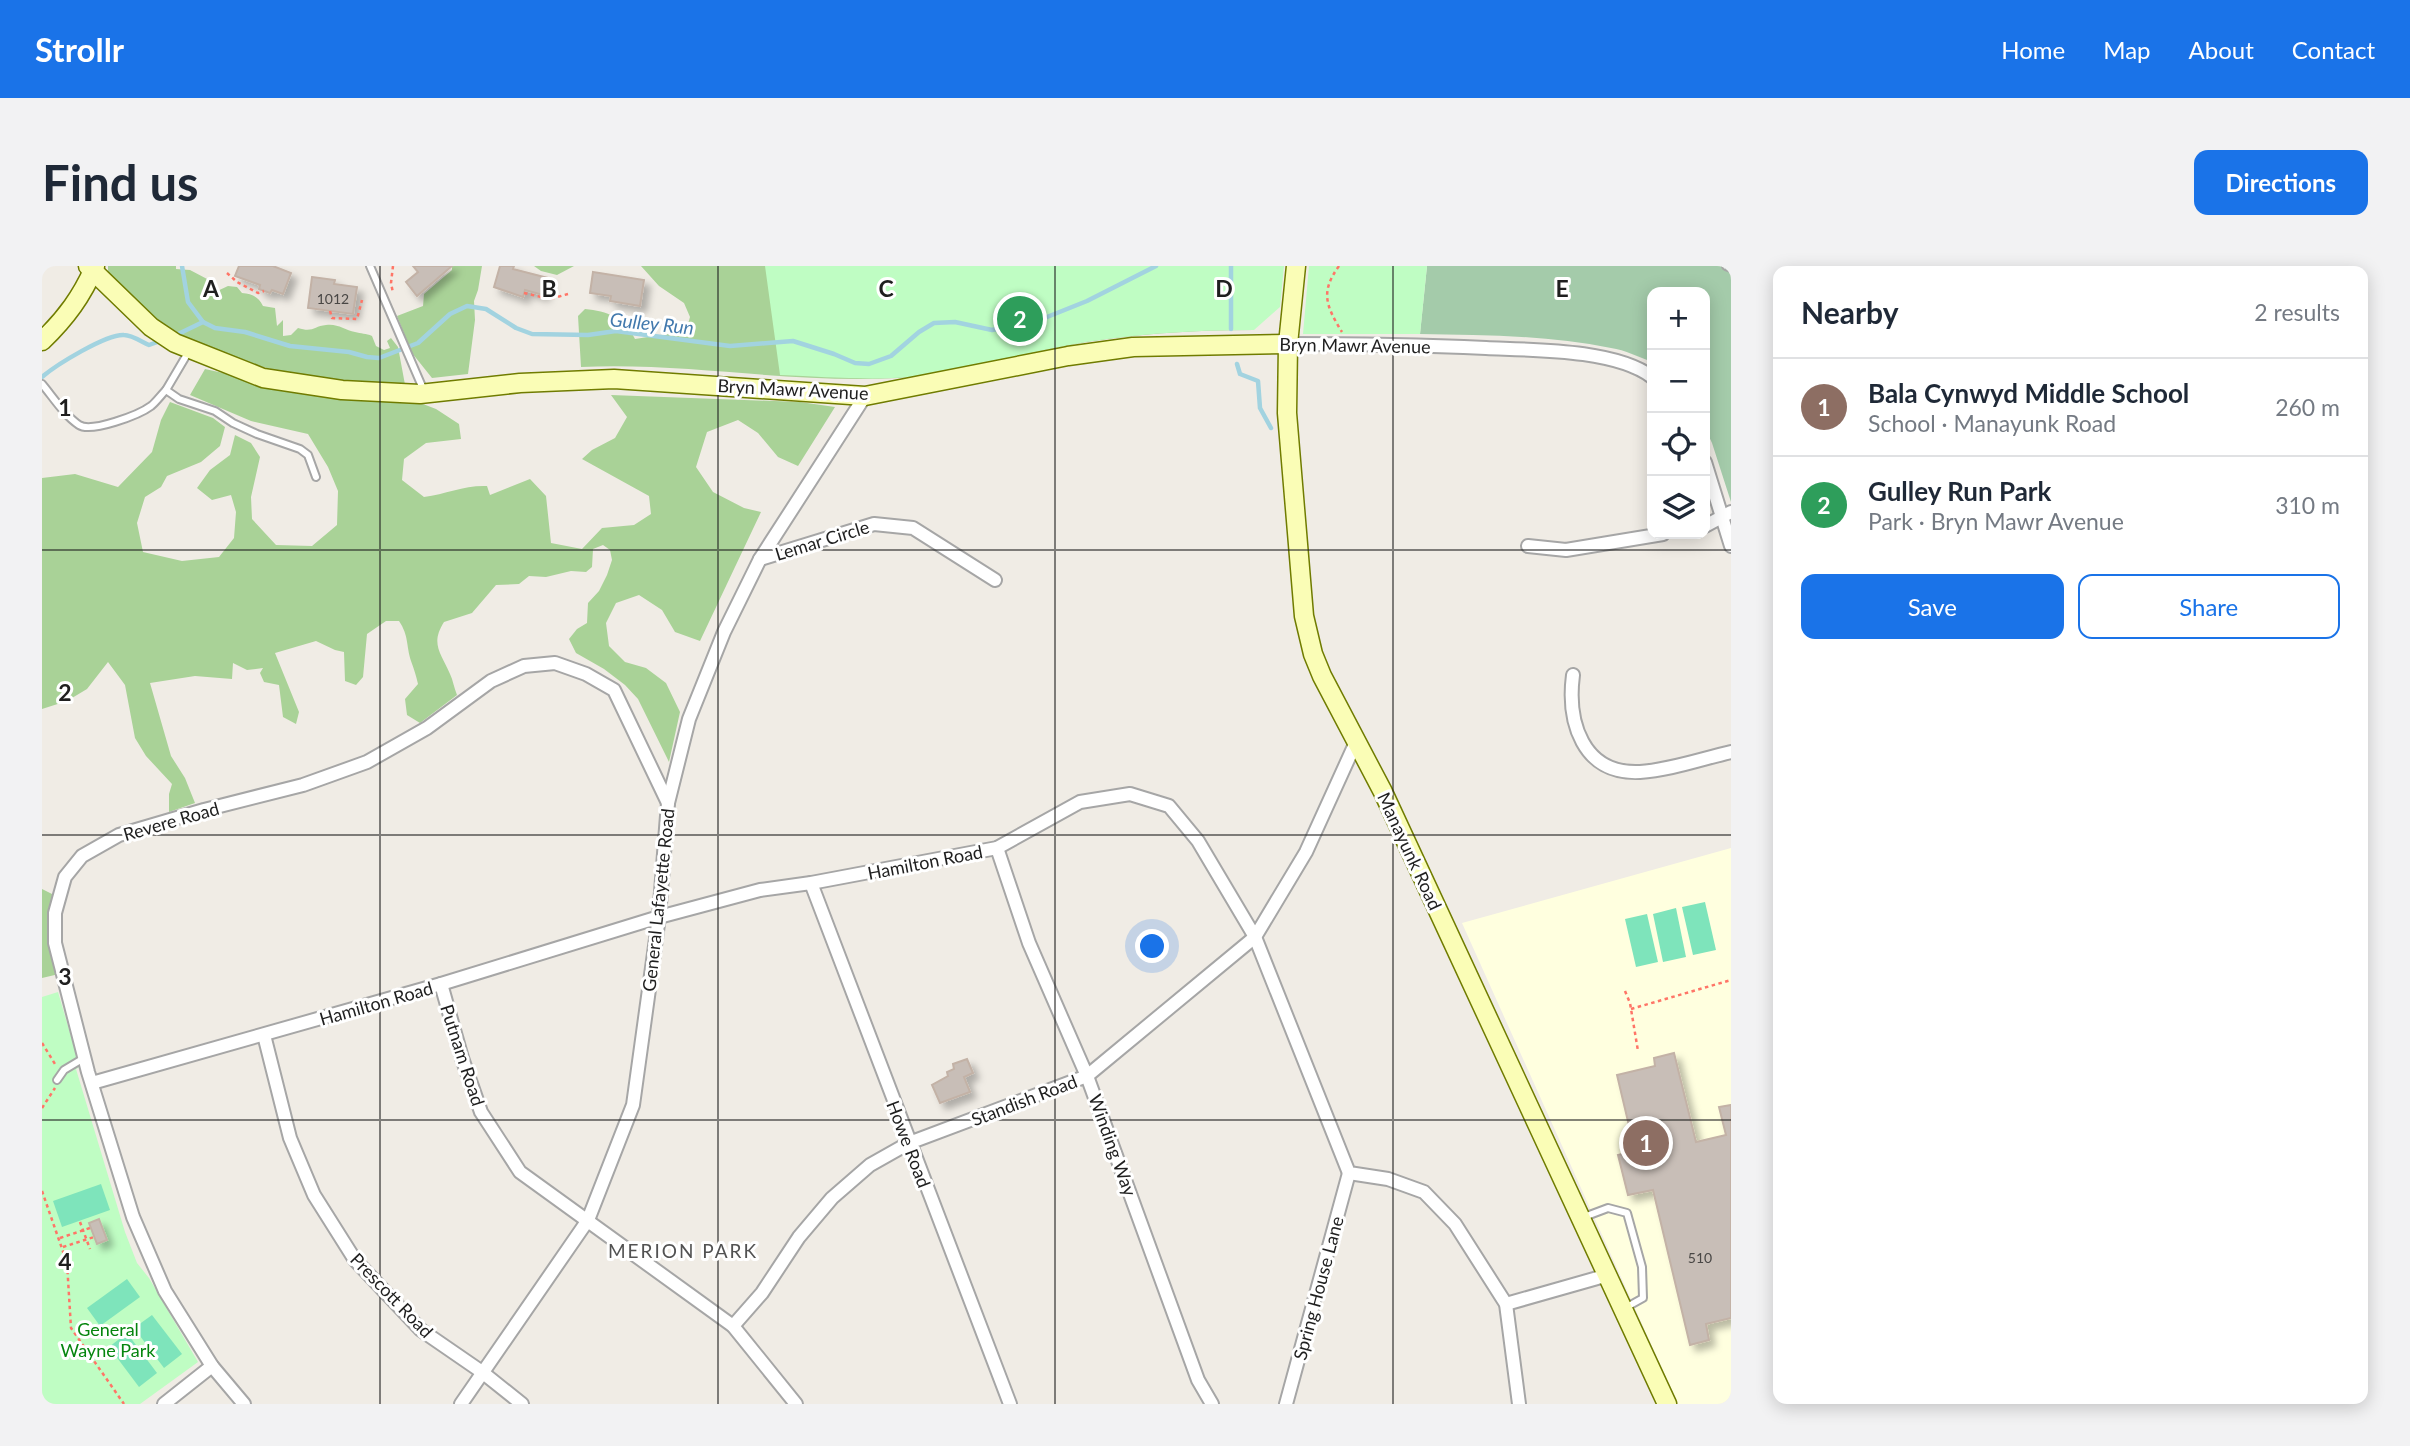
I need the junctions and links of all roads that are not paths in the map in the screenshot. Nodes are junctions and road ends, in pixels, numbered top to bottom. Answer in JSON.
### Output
{"nodes":[{"id":1,"x":370,"y":266,"type":"edge"},
{"id":2,"x":1296,"y":266,"type":"edge"},
{"id":3,"x":92,"y":267,"type":"edge"},
{"id":4,"x":42,"y":341,"type":"edge"},
{"id":5,"x":1288,"y":344,"type":"junction"},
{"id":6,"x":182,"y":346,"type":"junction"},
{"id":7,"x":1647,"y":374,"type":"edge"},
{"id":8,"x":43,"y":385,"type":"edge"},
{"id":9,"x":166,"y":390,"type":"junction"},
{"id":10,"x":425,"y":393,"type":"junction"},
{"id":11,"x":865,"y":396,"type":"junction"},
{"id":12,"x":1710,"y":475,"type":"edge"},
{"id":13,"x":316,"y":477,"type":"dead end"},
{"id":14,"x":1726,"y":515,"type":"edge"},
{"id":15,"x":1710,"y":523,"type":"edge"},
{"id":16,"x":1647,"y":537,"type":"edge"},
{"id":17,"x":1528,"y":546,"type":"dead end"},
{"id":18,"x":1731,"y":546,"type":"edge"},
{"id":19,"x":760,"y":559,"type":"junction"},
{"id":20,"x":995,"y":580,"type":"dead end"},
{"id":21,"x":1573,"y":675,"type":"dead end"},
{"id":22,"x":1356,"y":742,"type":"junction"},
{"id":23,"x":1731,"y":752,"type":"edge"},
{"id":24,"x":668,"y":803,"type":"junction"},
{"id":25,"x":997,"y":848,"type":"junction"},
{"id":26,"x":811,"y":883,"type":"junction"},
{"id":27,"x":659,"y":918,"type":"junction"},
{"id":28,"x":1255,"y":937,"type":"junction"},
{"id":29,"x":441,"y":984,"type":"junction"},
{"id":30,"x":264,"y":1035,"type":"junction"},
{"id":31,"x":84,"y":1058,"type":"junction"},
{"id":32,"x":1087,"y":1076,"type":"junction"},
{"id":33,"x":57,"y":1080,"type":"dead end"},
{"id":34,"x":92,"y":1083,"type":"junction"},
{"id":35,"x":908,"y":1143,"type":"junction"},
{"id":36,"x":1349,"y":1173,"type":"junction"},
{"id":37,"x":1581,"y":1218,"type":"junction"},
{"id":38,"x":588,"y":1220,"type":"junction"},
{"id":39,"x":1608,"y":1275,"type":"junction"},
{"id":40,"x":1506,"y":1304,"type":"junction"},
{"id":41,"x":1623,"y":1309,"type":"junction"},
{"id":42,"x":733,"y":1326,"type":"junction"},
{"id":43,"x":212,"y":1366,"type":"junction"},
{"id":44,"x":482,"y":1373,"type":"junction"},
{"id":45,"x":164,"y":1404,"type":"edge"},
{"id":46,"x":244,"y":1404,"type":"edge"},
{"id":47,"x":461,"y":1404,"type":"edge"},
{"id":48,"x":522,"y":1404,"type":"edge"},
{"id":49,"x":796,"y":1404,"type":"edge"},
{"id":50,"x":1010,"y":1404,"type":"edge"},
{"id":51,"x":1212,"y":1404,"type":"edge"},
{"id":52,"x":1286,"y":1404,"type":"edge"},
{"id":53,"x":1519,"y":1404,"type":"edge"},
{"id":54,"x":1667,"y":1404,"type":"edge"}],
"edges":[{"from":1,"to":10,"type":"lane"},
{"from":2,"to":5,"type":"street","name":"Manayunk Road"},
{"from":3,"to":4,"type":"street"},
{"from":3,"to":6,"type":"street","name":"Bryn Mawr Avenue"},
{"from":5,"to":7,"type":"street","name":"Bryn Mawr Avenue"},
{"from":5,"to":11,"type":"street","name":"Bryn Mawr Avenue"},
{"from":5,"to":22,"type":"street","name":"Manayunk Road"},
{"from":6,"to":9,"type":"lane"},
{"from":6,"to":10,"type":"street","name":"Bryn Mawr Avenue"},
{"from":8,"to":9,"type":"lane"},
{"from":9,"to":13,"type":"lane"},
{"from":10,"to":11,"type":"street","name":"Bryn Mawr Avenue"},
{"from":11,"to":19,"type":"street","name":"General Lafayette Road"},
{"from":12,"to":14,"type":"street"},
{"from":14,"to":15,"type":"street"},
{"from":14,"to":18,"type":"street"},
{"from":16,"to":17,"type":"street"},
{"from":19,"to":20,"type":"street","name":"Lemar Circle"},
{"from":19,"to":24,"type":"street","name":"General Lafayette Road"},
{"from":21,"to":23,"type":"street"},
{"from":22,"to":28,"type":"street","name":"Standish Road"},
{"from":22,"to":37,"type":"street","name":"Manayunk Road"},
{"from":24,"to":27,"type":"street","name":"General Lafayette Road"},
{"from":24,"to":31,"type":"street","name":"Revere Road"},
{"from":25,"to":26,"type":"street","name":"Hamilton Road"},
{"from":25,"to":28,"type":"street","name":"Hamilton Road"},
{"from":25,"to":32,"type":"street","name":"Winding Way"},
{"from":26,"to":27,"type":"street","name":"Hamilton Road"},
{"from":26,"to":35,"type":"street","name":"Howe Road"},
{"from":27,"to":29,"type":"street","name":"Hamilton Road"},
{"from":27,"to":38,"type":"street","name":"General Lafayette Road"},
{"from":28,"to":32,"type":"street","name":"Standish Road"},
{"from":28,"to":36,"type":"street","name":"Hamilton Road"},
{"from":29,"to":30,"type":"street","name":"Hamilton Road"},
{"from":29,"to":38,"type":"street","name":"Putnam Road"},
{"from":30,"to":34,"type":"street","name":"Hamilton Road"},
{"from":30,"to":44,"type":"street","name":"Prescott Road"},
{"from":31,"to":33,"type":"lane"},
{"from":31,"to":34,"type":"street","name":"Revere Road"},
{"from":32,"to":35,"type":"street","name":"Standish Road"},
{"from":32,"to":51,"type":"street","name":"Winding Way"},
{"from":34,"to":43,"type":"street","name":"Revere Road"},
{"from":35,"to":42,"type":"street","name":"Standish Road"},
{"from":35,"to":50,"type":"street","name":"Howe Road"},
{"from":36,"to":40,"type":"street"},
{"from":36,"to":52,"type":"street","name":"Spring House Lane"},
{"from":37,"to":39,"type":"street","name":"Manayunk Road"},
{"from":37,"to":41,"type":"lane"},
{"from":38,"to":42,"type":"street","name":"Putnam Road"},
{"from":38,"to":44,"type":"street","name":"General Lafayette Road"},
{"from":39,"to":40,"type":"street"},
{"from":39,"to":41,"type":"street","name":"Manayunk Road"},
{"from":40,"to":53,"type":"street"},
{"from":41,"to":54,"type":"street","name":"Manayunk Road"},
{"from":42,"to":49,"type":"street","name":"Putnam Road"},
{"from":43,"to":45,"type":"street"},
{"from":43,"to":46,"type":"street","name":"Revere Road"},
{"from":44,"to":47,"type":"street","name":"General Lafayette Road"},
{"from":44,"to":48,"type":"street","name":"Prescott Road"}]}
